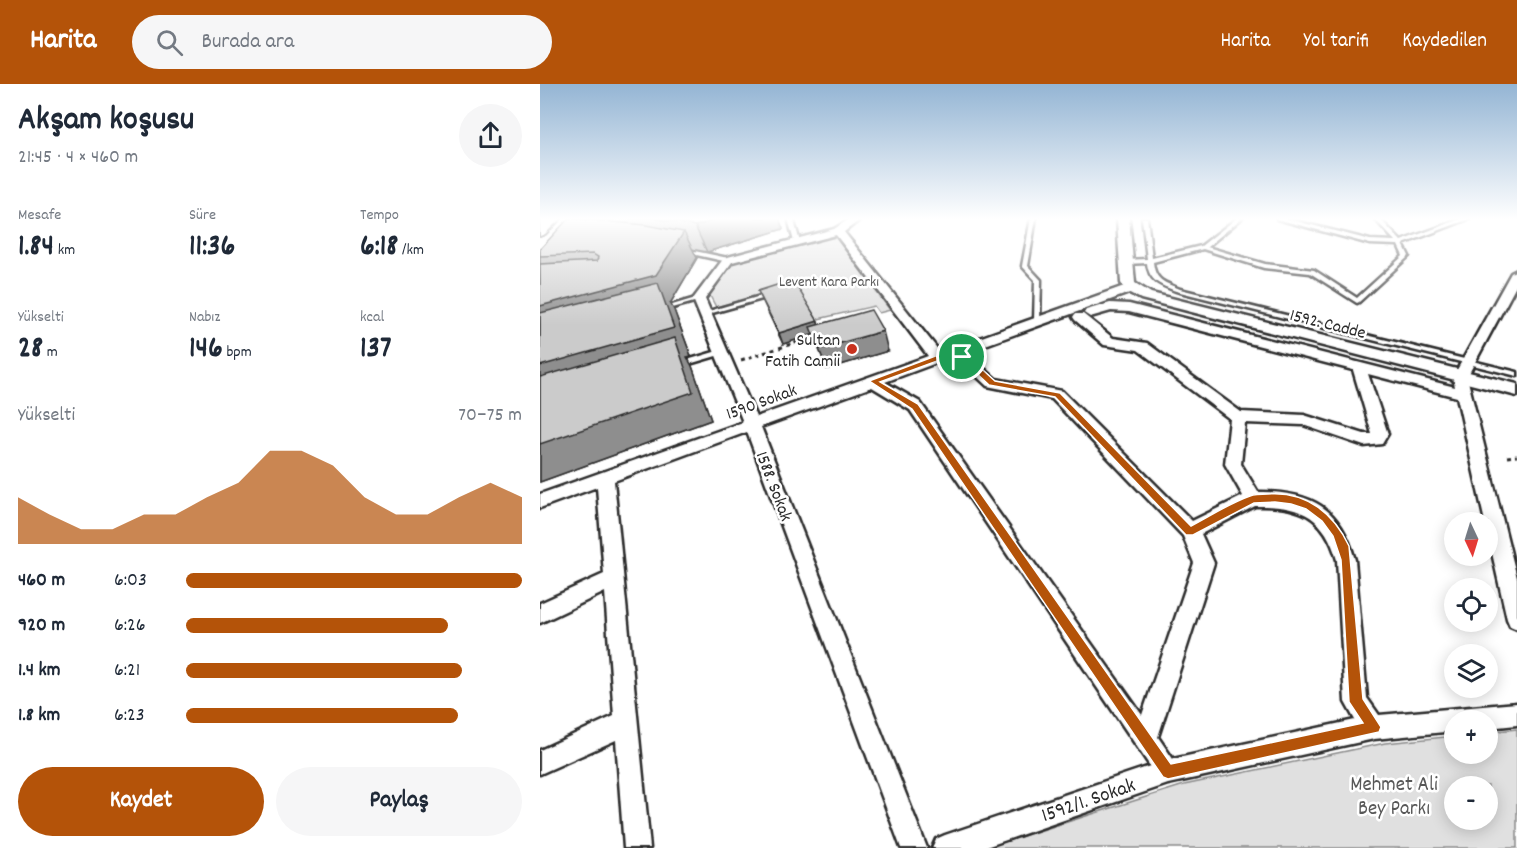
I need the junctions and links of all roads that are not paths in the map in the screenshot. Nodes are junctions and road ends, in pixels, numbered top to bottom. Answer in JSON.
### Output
{"nodes":[{"id":1,"x":696,"y":254,"type":"edge"},
{"id":2,"x":752,"y":254,"type":"edge"},
{"id":3,"x":856,"y":254,"type":"edge"},
{"id":4,"x":1027,"y":254,"type":"edge"},
{"id":5,"x":1125,"y":254,"type":"edge"},
{"id":6,"x":1148,"y":254,"type":"edge"},
{"id":7,"x":1177,"y":254,"type":"edge"},
{"id":8,"x":1224,"y":254,"type":"edge"},
{"id":9,"x":1405,"y":254,"type":"edge"},
{"id":10,"x":728,"y":260,"type":"junction"},
{"id":11,"x":1125,"y":261,"type":"junction"},
{"id":12,"x":1149,"y":261,"type":"junction"},
{"id":13,"x":1517,"y":273,"type":"edge"},
{"id":14,"x":1131,"y":288,"type":"junction"},
{"id":15,"x":780,"y":292,"type":"edge"},
{"id":16,"x":702,"y":306,"type":"junction"},
{"id":17,"x":652,"y":312,"type":"edge"},
{"id":18,"x":1079,"y":317,"type":"junction"},
{"id":19,"x":1037,"y":322,"type":"junction"},
{"id":20,"x":961,"y":356,"type":"junction"},
{"id":21,"x":724,"y":358,"type":"junction"},
{"id":22,"x":937,"y":358,"type":"junction"},
{"id":23,"x":1359,"y":367,"type":"junction"},
{"id":24,"x":666,"y":369,"type":"edge"},
{"id":25,"x":1517,"y":374,"type":"edge"},
{"id":26,"x":1464,"y":378,"type":"junction"},
{"id":27,"x":873,"y":381,"type":"junction"},
{"id":28,"x":1517,"y":390,"type":"edge"},
{"id":29,"x":1238,"y":417,"type":"junction"},
{"id":30,"x":752,"y":425,"type":"junction"},
{"id":31,"x":605,"y":478,"type":"junction"},
{"id":32,"x":1253,"y":499,"type":"junction"},
{"id":33,"x":540,"y":501,"type":"edge"},
{"id":34,"x":1190,"y":531,"type":"junction"},
{"id":35,"x":613,"y":579,"type":"junction"},
{"id":36,"x":540,"y":613,"type":"edge"},
{"id":37,"x":1517,"y":619,"type":"edge"},
{"id":38,"x":1517,"y":714,"type":"edge"},
{"id":39,"x":626,"y":723,"type":"junction"},
{"id":40,"x":1374,"y":727,"type":"junction"},
{"id":41,"x":1146,"y":739,"type":"junction"},
{"id":42,"x":540,"y":762,"type":"edge"},
{"id":43,"x":1168,"y":772,"type":"junction"},
{"id":44,"x":637,"y":848,"type":"edge"},
{"id":45,"x":914,"y":848,"type":"edge"},
{"id":46,"x":945,"y":848,"type":"edge"}],
"edges":[{"from":1,"to":10,"type":"lane"},
{"from":2,"to":10,"type":"street"},
{"from":3,"to":22,"type":"street"},
{"from":4,"to":19,"type":"lane"},
{"from":5,"to":11,"type":"street"},
{"from":6,"to":12,"type":"lane"},
{"from":7,"to":12,"type":"lane"},
{"from":8,"to":9,"type":"lane"},
{"from":10,"to":16,"type":"street"},
{"from":11,"to":12,"type":"lane"},
{"from":11,"to":14,"type":"street"},
{"from":12,"to":26,"type":"lane"},
{"from":13,"to":26,"type":"street"},
{"from":14,"to":19,"type":"street","name":"1590 Sokak"},
{"from":14,"to":26,"type":"street","name":"1592. Cadde"},
{"from":15,"to":16,"type":"lane"},
{"from":16,"to":17,"type":"lane"},
{"from":16,"to":21,"type":"street","name":"1588. Sokak"},
{"from":18,"to":20,"type":"street"},
{"from":18,"to":23,"type":"street"},
{"from":18,"to":29,"type":"street"},
{"from":19,"to":20,"type":"street","name":"1590 Sokak"},
{"from":20,"to":22,"type":"street","name":"1590 Sokak"},
{"from":20,"to":34,"type":"street"},
{"from":21,"to":24,"type":"lane"},
{"from":21,"to":30,"type":"street","name":"1588. Sokak"},
{"from":22,"to":27,"type":"street","name":"1590 Sokak"},
{"from":23,"to":26,"type":"street"},
{"from":23,"to":29,"type":"street"},
{"from":25,"to":26,"type":"lane"},
{"from":26,"to":28,"type":"street","name":"1592. Cadde"},
{"from":26,"to":37,"type":"street"},
{"from":27,"to":30,"type":"street","name":"1590 Sokak"},
{"from":27,"to":41,"type":"street"},
{"from":29,"to":32,"type":"street"},
{"from":30,"to":31,"type":"street","name":"1590 Sokak"},
{"from":30,"to":45,"type":"street","name":"1588. Sokak"},
{"from":31,"to":33,"type":"street","name":"1590 Sokak"},
{"from":31,"to":35,"type":"street"},
{"from":32,"to":34,"type":"street"},
{"from":32,"to":40,"type":"street"},
{"from":34,"to":41,"type":"street"},
{"from":35,"to":36,"type":"street"},
{"from":35,"to":39,"type":"street"},
{"from":38,"to":40,"type":"street","name":"1592/1. Sokak"},
{"from":39,"to":42,"type":"street"},
{"from":39,"to":44,"type":"street"},
{"from":40,"to":43,"type":"street","name":"1592/1. Sokak"},
{"from":41,"to":43,"type":"street"},
{"from":43,"to":46,"type":"street","name":"1592/1. Sokak"}]}
